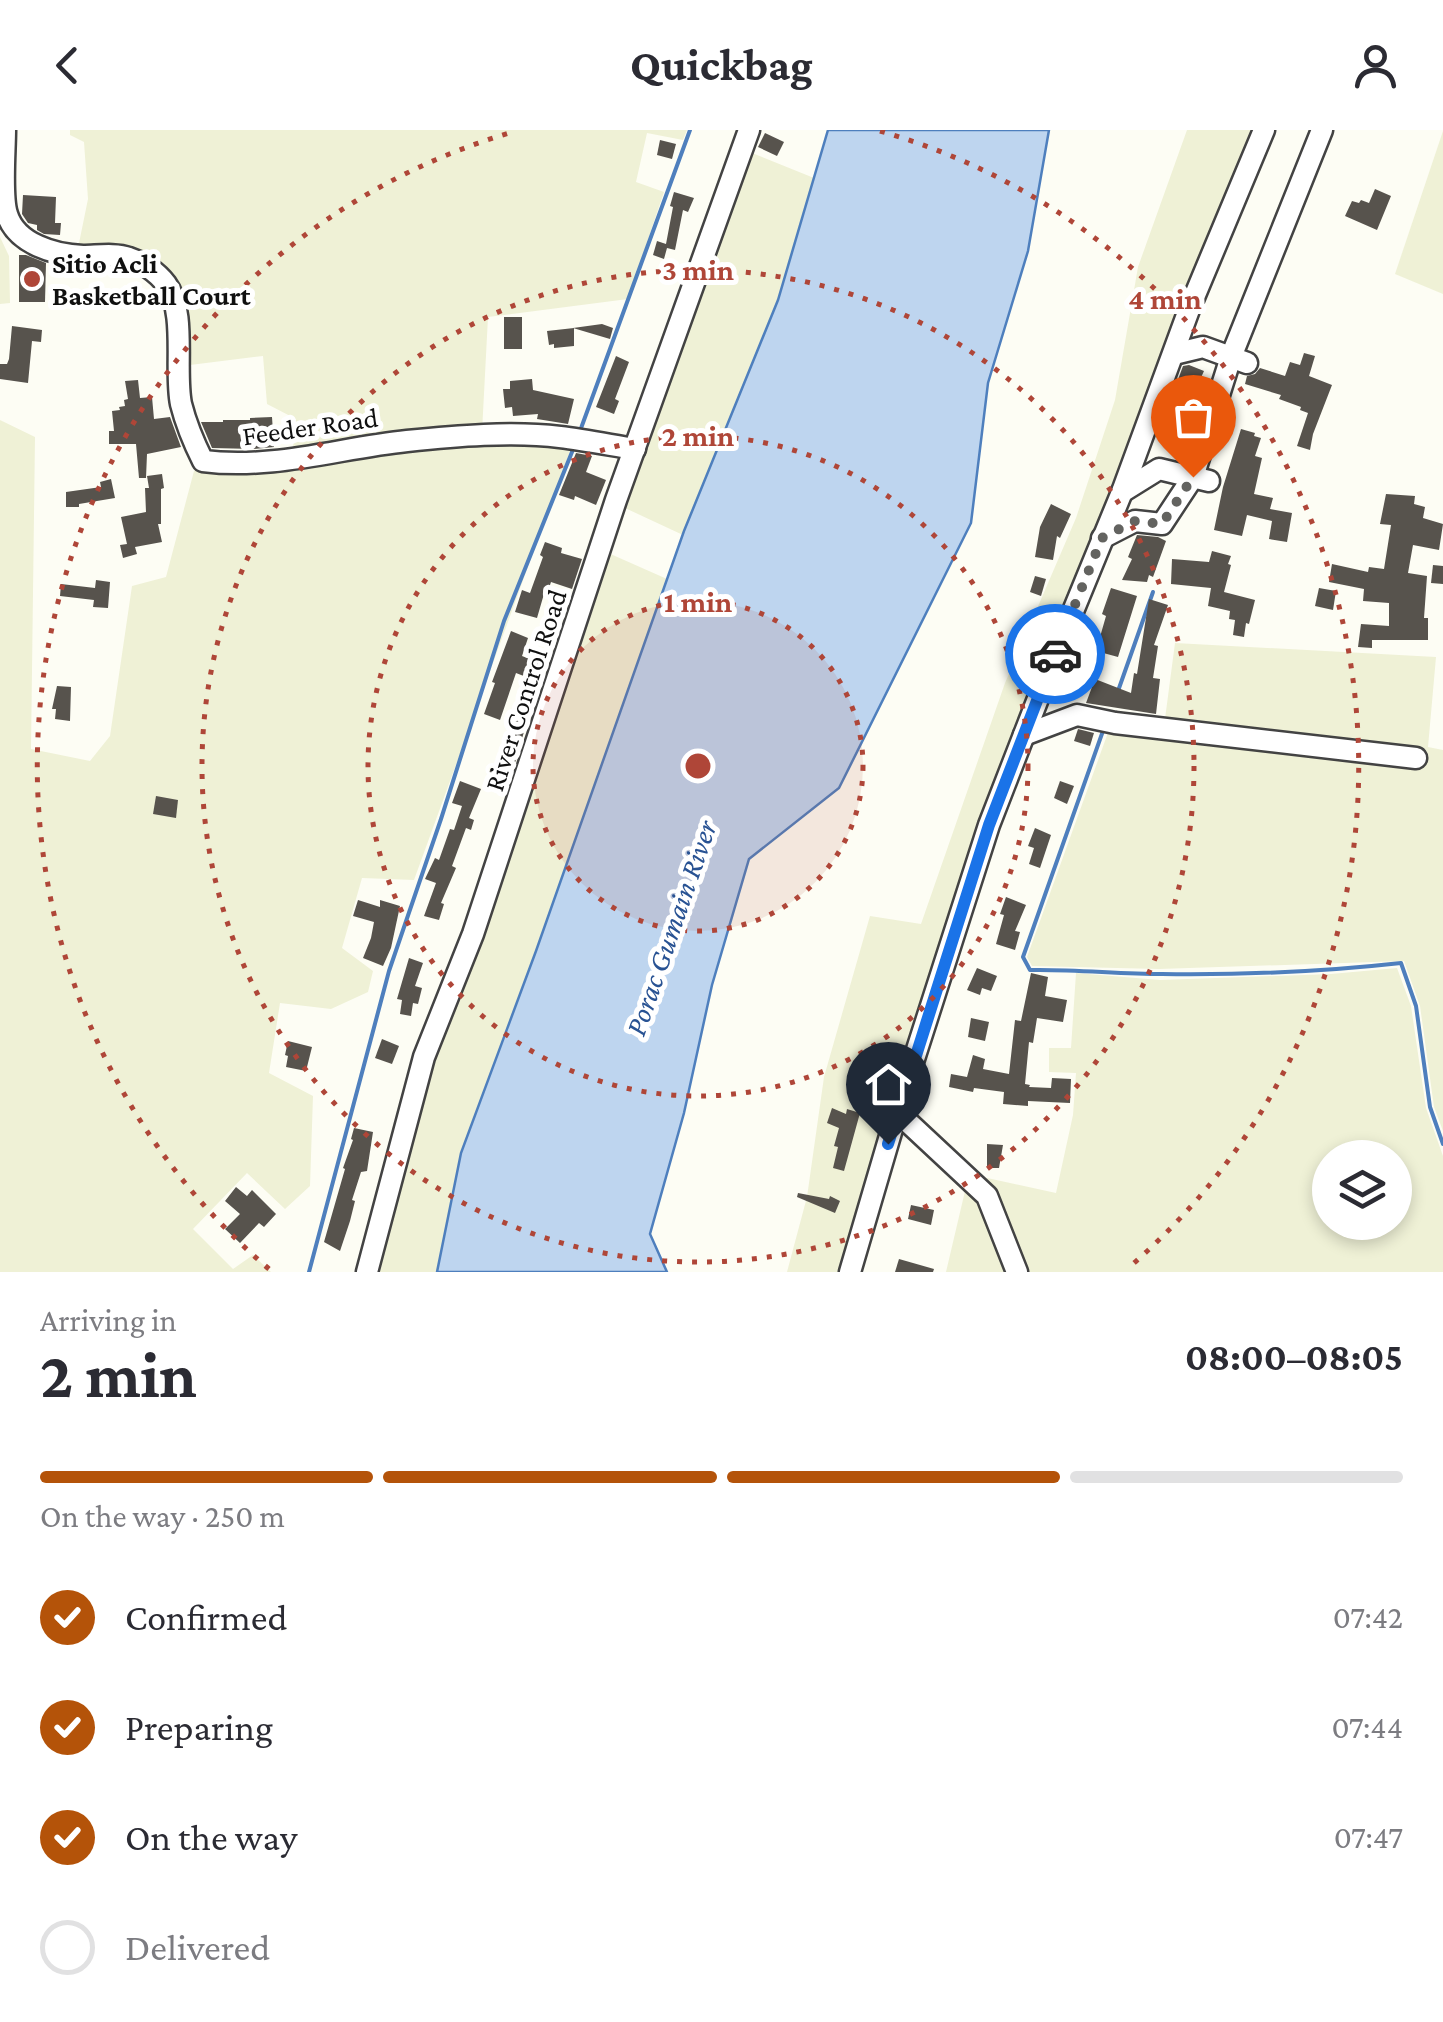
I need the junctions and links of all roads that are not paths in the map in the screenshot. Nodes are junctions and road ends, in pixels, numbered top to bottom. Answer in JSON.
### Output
{"nodes":[{"id":1,"x":6,"y":130,"type":"edge"},
{"id":2,"x":748,"y":130,"type":"edge"},
{"id":3,"x":1264,"y":130,"type":"edge"},
{"id":4,"x":1322,"y":130,"type":"edge"},
{"id":5,"x":2,"y":165,"type":"edge"},
{"id":6,"x":1174,"y":354,"type":"junction"},
{"id":7,"x":1239,"y":360,"type":"junction"},
{"id":8,"x":636,"y":448,"type":"junction"},
{"id":9,"x":1201,"y":479,"type":"junction"},
{"id":10,"x":1122,"y":492,"type":"junction"},
{"id":11,"x":1102,"y":538,"type":"junction"},
{"id":12,"x":1024,"y":735,"type":"junction"},
{"id":13,"x":1416,"y":758,"type":"dead end"},
{"id":14,"x":897,"y":1112,"type":"junction"},
{"id":15,"x":367,"y":1272,"type":"edge"},
{"id":16,"x":850,"y":1272,"type":"edge"},
{"id":17,"x":1017,"y":1272,"type":"edge"}],
"edges":[{"from":1,"to":5,"type":"street","name":"Feeder Road"},
{"from":2,"to":8,"type":"street","name":"River Control Road"},
{"from":3,"to":6,"type":"street"},
{"from":4,"to":7,"type":"street"},
{"from":5,"to":8,"type":"street","name":"Feeder Road"},
{"from":6,"to":7,"type":"street"},
{"from":6,"to":10,"type":"street"},
{"from":7,"to":9,"type":"street"},
{"from":8,"to":15,"type":"street","name":"River Control Road"},
{"from":9,"to":10,"type":"street"},
{"from":9,"to":11,"type":"street"},
{"from":10,"to":11,"type":"street"},
{"from":11,"to":12,"type":"street"},
{"from":12,"to":13,"type":"street"},
{"from":12,"to":14,"type":"street"},
{"from":14,"to":16,"type":"street"},
{"from":14,"to":17,"type":"street"}]}
